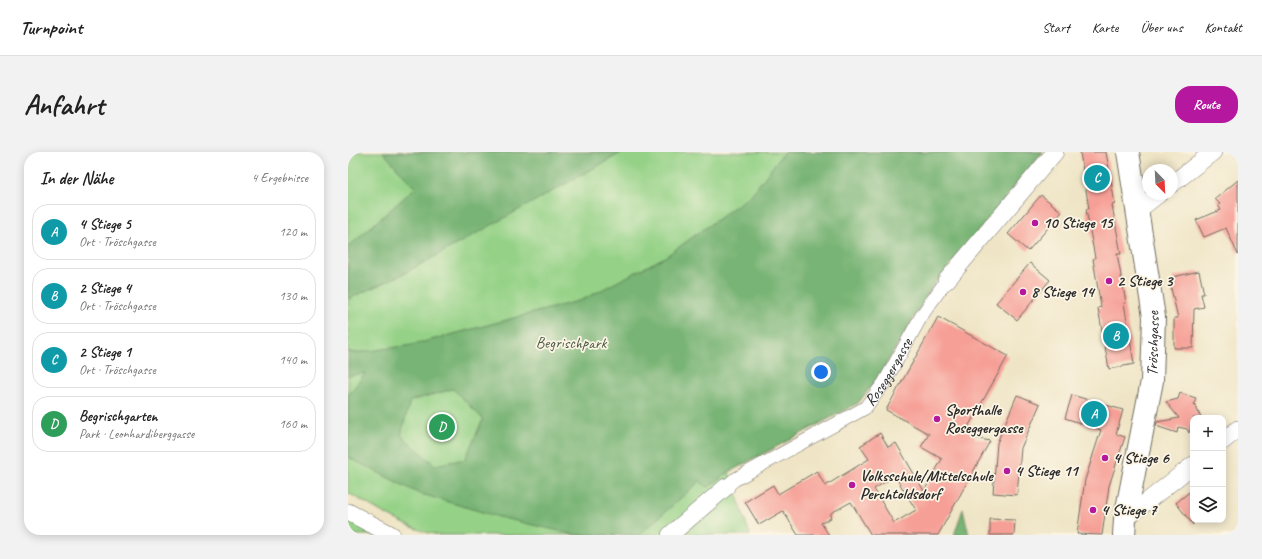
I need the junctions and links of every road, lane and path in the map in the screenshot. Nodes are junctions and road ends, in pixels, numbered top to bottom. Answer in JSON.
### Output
{"nodes":[{"id":1,"x":1055,"y":152,"type":"edge"},
{"id":2,"x":1128,"y":152,"type":"edge"},
{"id":3,"x":1213,"y":152,"type":"edge"},
{"id":4,"x":1178,"y":179,"type":"edge"},
{"id":5,"x":1151,"y":200,"type":"edge"},
{"id":6,"x":1137,"y":211,"type":"junction"},
{"id":7,"x":946,"y":281,"type":"joint"},
{"id":8,"x":1238,"y":429,"type":"edge"},
{"id":9,"x":1226,"y":439,"type":"edge"},
{"id":10,"x":1190,"y":468,"type":"edge"},
{"id":11,"x":726,"y":487,"type":"joint"},
{"id":12,"x":348,"y":512,"type":"edge"},
{"id":13,"x":1125,"y":527,"type":"edge"},
{"id":14,"x":392,"y":535,"type":"edge"},
{"id":15,"x":670,"y":535,"type":"edge"}],
"edges":[{"from":1,"to":7,"type":"street","name":"Roseggergasse"},
{"from":2,"to":6,"type":"street","name":"Tröschgasse"},
{"from":3,"to":4,"type":"street"},
{"from":5,"to":6,"type":"street"},
{"from":6,"to":13,"type":"street","name":"Tröschgasse"},
{"from":7,"to":11,"type":"street","name":"Roseggergasse"},
{"from":8,"to":9,"type":"street"},
{"from":10,"to":13,"type":"street"},
{"from":11,"to":15,"type":"street","name":"Roseggergasse"},
{"from":12,"to":14,"type":"street"}]}
